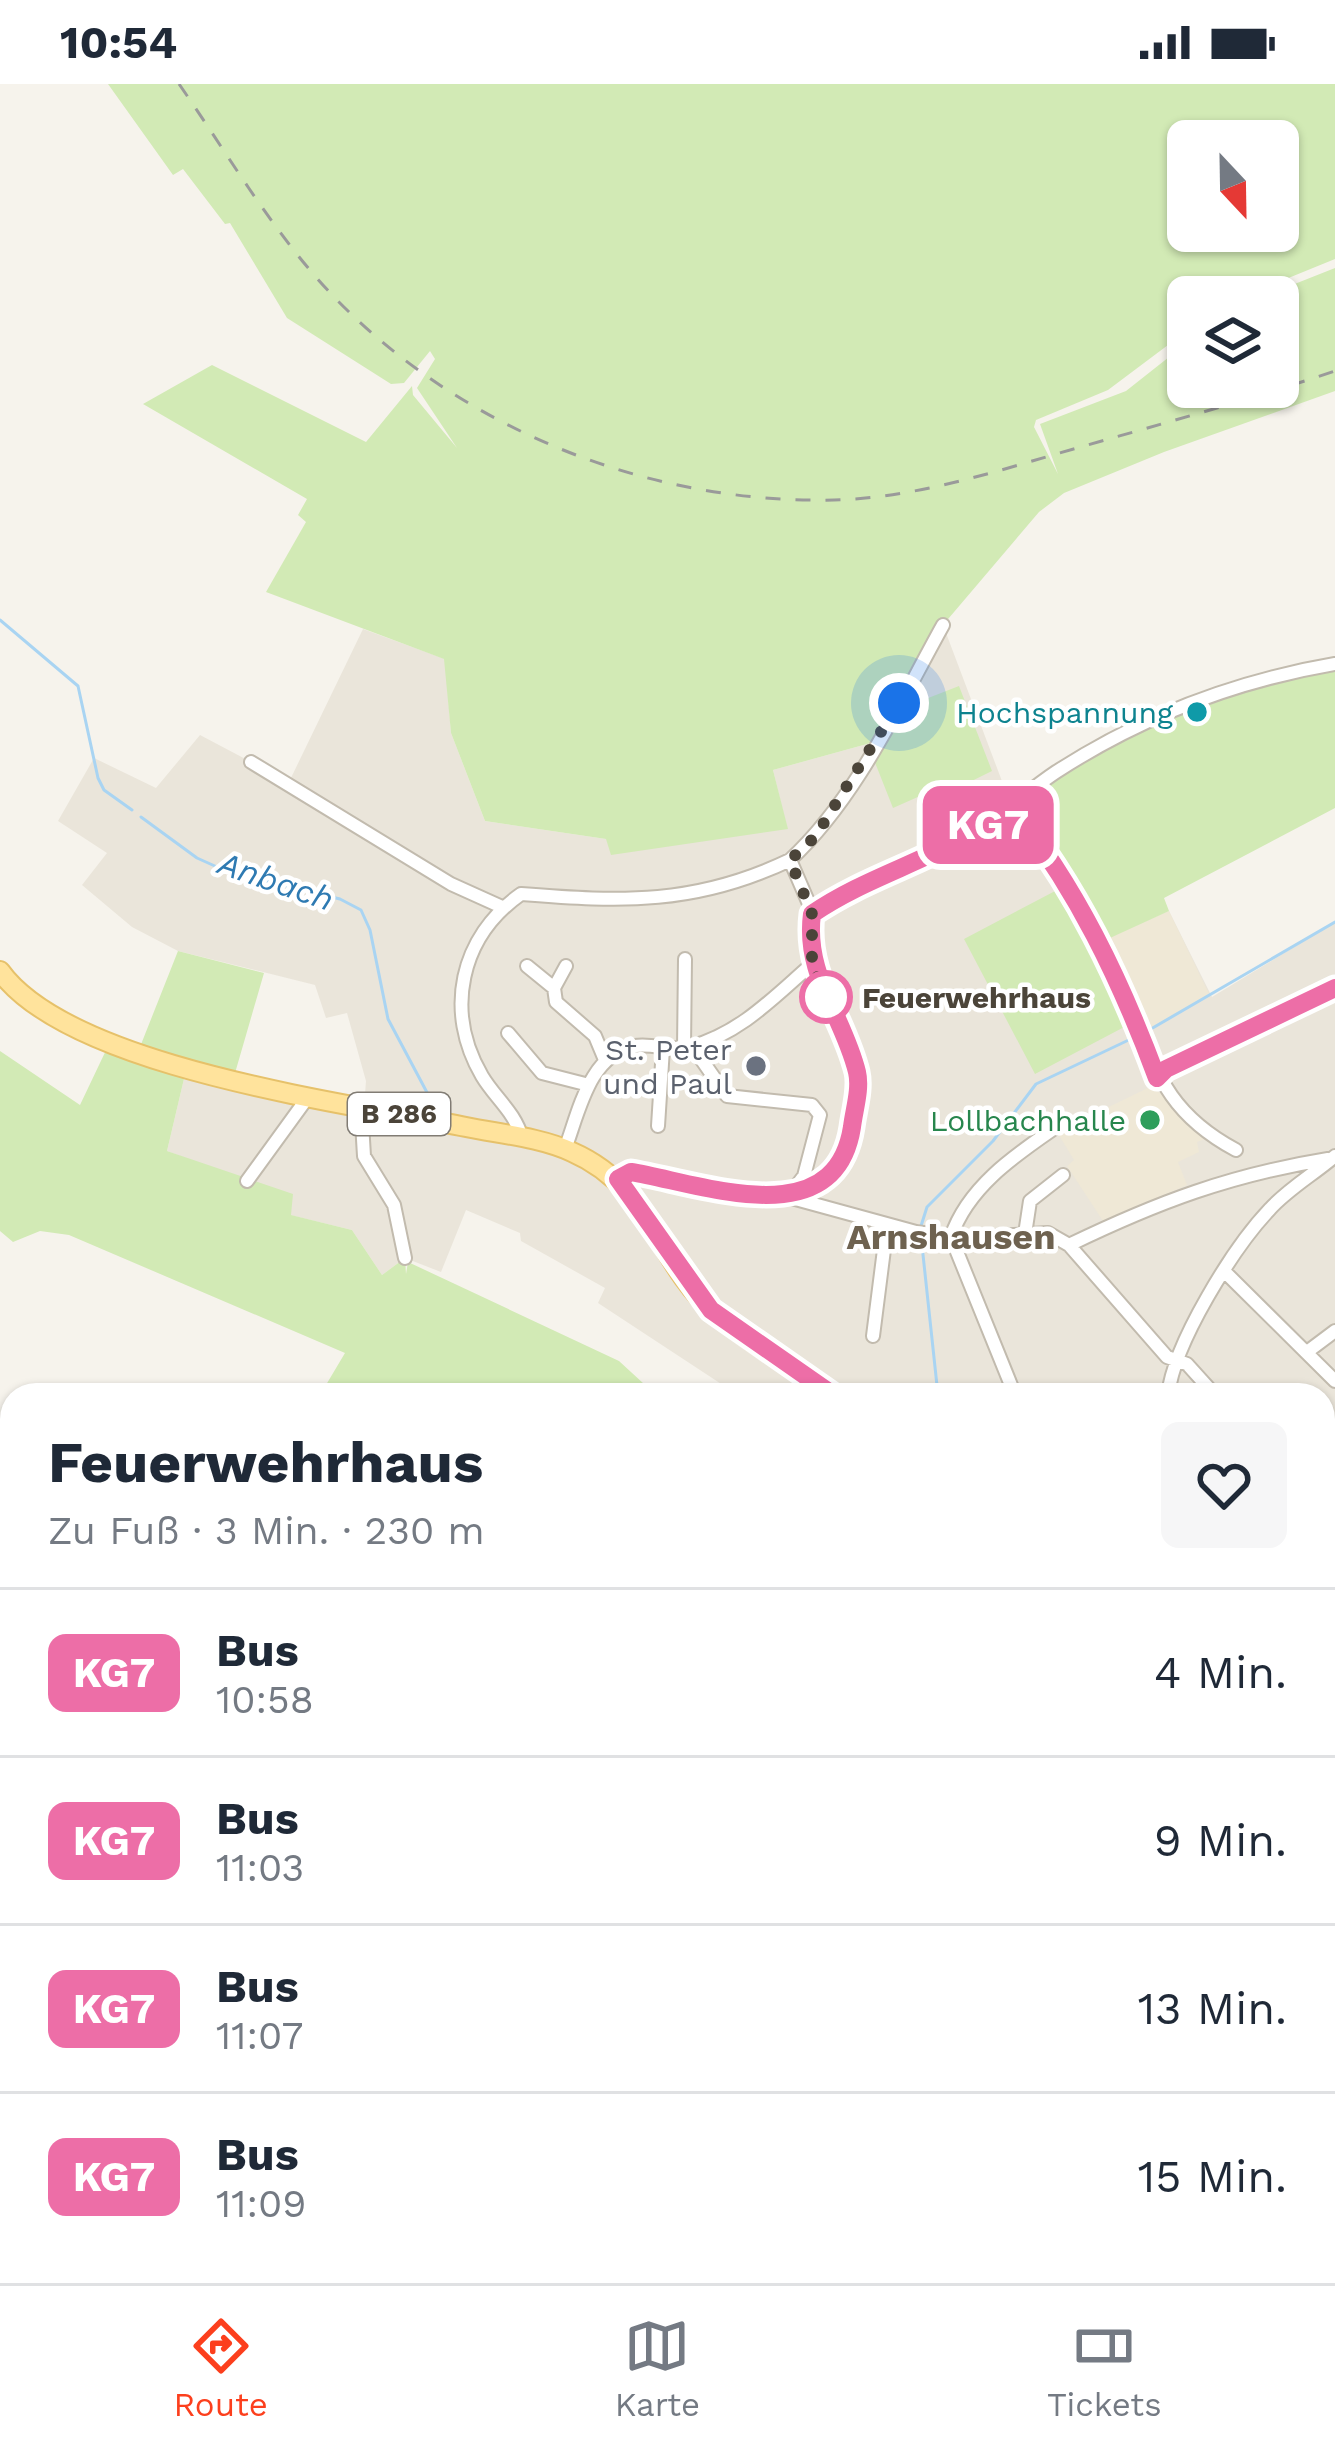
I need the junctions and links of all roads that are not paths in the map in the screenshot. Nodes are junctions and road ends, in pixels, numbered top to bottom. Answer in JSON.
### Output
{"nodes":[{"id":1,"x":943,"y":625,"type":"dead end"},
{"id":2,"x":1335,"y":664,"type":"edge"},
{"id":3,"x":251,"y":762,"type":"dead end"},
{"id":4,"x":1010,"y":805,"type":"junction"},
{"id":5,"x":790,"y":860,"type":"junction"},
{"id":6,"x":502,"y":907,"type":"junction"},
{"id":7,"x":812,"y":914,"type":"junction"},
{"id":8,"x":685,"y":958,"type":"dead end"},
{"id":9,"x":812,"y":964,"type":"junction"},
{"id":10,"x":566,"y":966,"type":"dead end"},
{"id":11,"x":527,"y":967,"type":"dead end"},
{"id":12,"x":0,"y":971,"type":"edge"},
{"id":13,"x":554,"y":988,"type":"junction"},
{"id":14,"x":1335,"y":988,"type":"edge"},
{"id":15,"x":508,"y":1034,"type":"dead end"},
{"id":16,"x":688,"y":1047,"type":"junction"},
{"id":17,"x":663,"y":1048,"type":"junction"},
{"id":18,"x":604,"y":1060,"type":"junction"},
{"id":19,"x":1157,"y":1078,"type":"junction"},
{"id":20,"x":589,"y":1085,"type":"junction"},
{"id":21,"x":308,"y":1097,"type":"junction"},
{"id":22,"x":361,"y":1106,"type":"junction"},
{"id":23,"x":1059,"y":1124,"type":"dead end"},
{"id":24,"x":658,"y":1126,"type":"dead end"},
{"id":25,"x":522,"y":1138,"type":"junction"},
{"id":26,"x":566,"y":1149,"type":"junction"},
{"id":27,"x":1236,"y":1150,"type":"dead end"},
{"id":28,"x":1334,"y":1158,"type":"edge"},
{"id":29,"x":1063,"y":1175,"type":"dead end"},
{"id":30,"x":618,"y":1179,"type":"junction"},
{"id":31,"x":247,"y":1180,"type":"dead end"},
{"id":32,"x":788,"y":1197,"type":"junction"},
{"id":33,"x":887,"y":1226,"type":"junction"},
{"id":34,"x":1025,"y":1234,"type":"junction"},
{"id":35,"x":951,"y":1237,"type":"junction"},
{"id":36,"x":1069,"y":1245,"type":"junction"},
{"id":37,"x":405,"y":1258,"type":"dead end"},
{"id":38,"x":1225,"y":1271,"type":"junction"},
{"id":39,"x":1335,"y":1331,"type":"edge"},
{"id":40,"x":873,"y":1336,"type":"dead end"},
{"id":41,"x":1307,"y":1352,"type":"junction"},
{"id":42,"x":1176,"y":1362,"type":"junction"},
{"id":43,"x":1335,"y":1381,"type":"edge"},
{"id":44,"x":816,"y":1383,"type":"edge"},
{"id":45,"x":1010,"y":1383,"type":"edge"},
{"id":46,"x":1171,"y":1383,"type":"edge"},
{"id":47,"x":1204,"y":1383,"type":"edge"}],
"edges":[{"from":1,"to":5,"type":"street"},
{"from":2,"to":4,"type":"street"},
{"from":3,"to":6,"type":"street"},
{"from":4,"to":7,"type":"street"},
{"from":4,"to":19,"type":"street"},
{"from":5,"to":6,"type":"street"},
{"from":5,"to":7,"type":"street"},
{"from":6,"to":25,"type":"street"},
{"from":7,"to":9,"type":"street"},
{"from":8,"to":16,"type":"street"},
{"from":9,"to":16,"type":"street"},
{"from":9,"to":32,"type":"street"},
{"from":10,"to":13,"type":"street"},
{"from":11,"to":13,"type":"street"},
{"from":12,"to":21,"type":"main road","number":"B 286"},
{"from":13,"to":18,"type":"street"},
{"from":14,"to":19,"type":"street"},
{"from":15,"to":20,"type":"street"},
{"from":16,"to":17,"type":"street"},
{"from":16,"to":32,"type":"street"},
{"from":17,"to":18,"type":"street"},
{"from":17,"to":24,"type":"street"},
{"from":18,"to":20,"type":"street"},
{"from":19,"to":27,"type":"street"},
{"from":20,"to":26,"type":"street"},
{"from":21,"to":22,"type":"main road","number":"B 286"},
{"from":21,"to":31,"type":"street"},
{"from":22,"to":25,"type":"main road","number":"B 286"},
{"from":22,"to":37,"type":"street"},
{"from":23,"to":35,"type":"street"},
{"from":25,"to":26,"type":"main road","number":"B 286"},
{"from":26,"to":30,"type":"main road","number":"B 286"},
{"from":28,"to":36,"type":"street"},
{"from":28,"to":38,"type":"street"},
{"from":29,"to":34,"type":"street"},
{"from":30,"to":32,"type":"street"},
{"from":30,"to":44,"type":"main road","number":"B 286"},
{"from":32,"to":33,"type":"street"},
{"from":33,"to":35,"type":"street"},
{"from":33,"to":40,"type":"street"},
{"from":34,"to":35,"type":"street"},
{"from":34,"to":36,"type":"street"},
{"from":35,"to":45,"type":"street"},
{"from":36,"to":42,"type":"street"},
{"from":38,"to":41,"type":"street"},
{"from":38,"to":42,"type":"street"},
{"from":39,"to":41,"type":"street"},
{"from":41,"to":43,"type":"street"},
{"from":42,"to":46,"type":"street"},
{"from":42,"to":47,"type":"street"}]}
